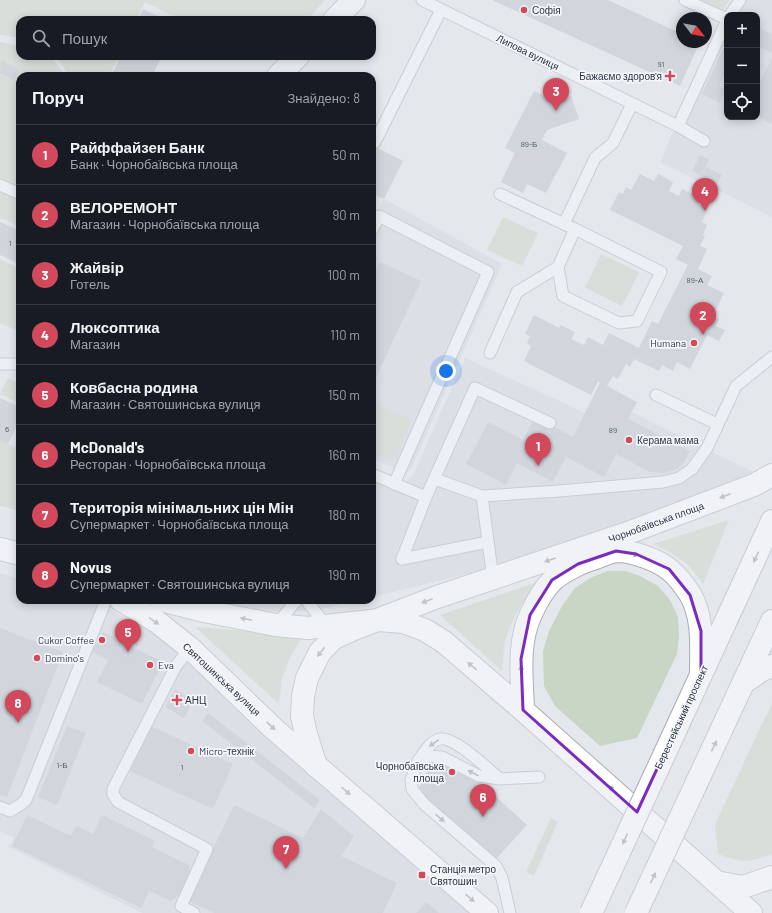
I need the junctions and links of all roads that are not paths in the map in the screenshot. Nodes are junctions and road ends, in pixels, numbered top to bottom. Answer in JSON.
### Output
{"nodes":[{"id":1,"x":354,"y":0,"type":"edge"},
{"id":2,"x":422,"y":0,"type":"edge"},
{"id":3,"x":685,"y":0,"type":"edge"},
{"id":4,"x":740,"y":0,"type":"edge"},
{"id":5,"x":441,"y":10,"type":"junction"},
{"id":6,"x":732,"y":12,"type":"edge"},
{"id":7,"x":338,"y":16,"type":"edge"},
{"id":8,"x":724,"y":19,"type":"edge"},
{"id":9,"x":724,"y":26,"type":"edge"},
{"id":10,"x":294,"y":60,"type":"edge"},
{"id":11,"x":282,"y":72,"type":"edge"},
{"id":12,"x":632,"y":104,"type":"junction"},
{"id":13,"x":678,"y":126,"type":"junction"},
{"id":14,"x":376,"y":140,"type":"edge"},
{"id":15,"x":704,"y":141,"type":"dead end"},
{"id":16,"x":0,"y":185,"type":"edge"},
{"id":17,"x":16,"y":192,"type":"edge"},
{"id":18,"x":500,"y":194,"type":"dead end"},
{"id":19,"x":376,"y":222,"type":"edge"},
{"id":20,"x":564,"y":224,"type":"junction"},
{"id":21,"x":575,"y":229,"type":"junction"},
{"id":22,"x":558,"y":267,"type":"junction"},
{"id":23,"x":490,"y":353,"type":"dead end"},
{"id":24,"x":772,"y":357,"type":"edge"},
{"id":25,"x":0,"y":364,"type":"edge"},
{"id":26,"x":16,"y":364,"type":"edge"},
{"id":27,"x":656,"y":395,"type":"dead end"},
{"id":28,"x":550,"y":423,"type":"dead end"},
{"id":29,"x":717,"y":424,"type":"junction"},
{"id":30,"x":772,"y":475,"type":"edge"},
{"id":31,"x":376,"y":476,"type":"edge"},
{"id":32,"x":435,"y":479,"type":"junction"},
{"id":33,"x":394,"y":484,"type":"junction"},
{"id":34,"x":482,"y":496,"type":"junction"},
{"id":35,"x":426,"y":497,"type":"junction"},
{"id":36,"x":772,"y":521,"type":"edge"},
{"id":37,"x":488,"y":542,"type":"junction"},
{"id":38,"x":0,"y":549,"type":"edge"},
{"id":39,"x":16,"y":553,"type":"edge"},
{"id":40,"x":493,"y":579,"type":"junction"},
{"id":41,"x":104,"y":604,"type":"edge"},
{"id":42,"x":128,"y":604,"type":"edge"},
{"id":43,"x":177,"y":604,"type":"edge"},
{"id":44,"x":294,"y":604,"type":"edge"},
{"id":45,"x":309,"y":604,"type":"edge"},
{"id":46,"x":379,"y":620,"type":"junction"},
{"id":47,"x":772,"y":620,"type":"edge"},
{"id":48,"x":276,"y":625,"type":"junction"},
{"id":49,"x":327,"y":626,"type":"junction"},
{"id":50,"x":190,"y":648,"type":"junction"},
{"id":51,"x":772,"y":666,"type":"edge"},
{"id":52,"x":701,"y":674,"type":"junction"},
{"id":53,"x":743,"y":683,"type":"junction"},
{"id":54,"x":523,"y":710,"type":"junction"},
{"id":55,"x":418,"y":760,"type":"junction"},
{"id":56,"x":316,"y":766,"type":"junction"},
{"id":57,"x":539,"y":777,"type":"dead end"},
{"id":58,"x":500,"y":779,"type":"junction"},
{"id":59,"x":0,"y":807,"type":"edge"},
{"id":60,"x":772,"y":877,"type":"edge"},
{"id":61,"x":715,"y":881,"type":"junction"},
{"id":62,"x":194,"y":913,"type":"edge"},
{"id":63,"x":487,"y":913,"type":"edge"},
{"id":64,"x":510,"y":913,"type":"edge"},
{"id":65,"x":591,"y":913,"type":"edge"},
{"id":66,"x":636,"y":913,"type":"edge"},
{"id":67,"x":751,"y":913,"type":"edge"}],
"edges":[{"from":1,"to":7,"type":"street"},
{"from":2,"to":5,"type":"lane","name":"Липова вулиця"},
{"from":3,"to":8,"type":"lane"},
{"from":4,"to":6,"type":"lane"},
{"from":5,"to":12,"type":"lane","name":"Липова вулиця"},
{"from":5,"to":14,"type":"lane"},
{"from":9,"to":13,"type":"lane"},
{"from":10,"to":11,"type":"street"},
{"from":12,"to":13,"type":"lane","name":"Липова вулиця"},
{"from":12,"to":20,"type":"lane"},
{"from":13,"to":15,"type":"lane","name":"Липова вулиця"},
{"from":16,"to":17,"type":"lane"},
{"from":18,"to":20,"type":"lane"},
{"from":19,"to":33,"type":"lane"},
{"from":20,"to":21,"type":"lane"},
{"from":21,"to":22,"type":"lane"},
{"from":21,"to":22,"type":"lane"},
{"from":22,"to":23,"type":"lane"},
{"from":24,"to":29,"type":"lane"},
{"from":25,"to":26,"type":"lane"},
{"from":27,"to":29,"type":"lane"},
{"from":28,"to":32,"type":"lane"},
{"from":29,"to":34,"type":"lane"},
{"from":30,"to":40,"type":"main road","name":"Чорнобаївська площа","one_way":true},
{"from":31,"to":33,"type":"lane"},
{"from":32,"to":34,"type":"lane"},
{"from":32,"to":35,"type":"lane"},
{"from":33,"to":35,"type":"lane"},
{"from":34,"to":37,"type":"lane"},
{"from":35,"to":37,"type":"lane"},
{"from":36,"to":52,"type":"main road","name":"Берестейський проспект","one_way":true},
{"from":37,"to":40,"type":"lane"},
{"from":38,"to":39,"type":"main road"},
{"from":40,"to":46,"type":"main road","name":"Чорнобаївська площа","one_way":true},
{"from":41,"to":59,"type":"lane"},
{"from":42,"to":50,"type":"main road","name":"Святошинська вулиця","one_way":true},
{"from":48,"to":43,"type":"main road","one_way":true},
{"from":44,"to":48,"type":"lane"},
{"from":45,"to":49,"type":"lane"},
{"from":46,"to":49,"type":"main road"},
{"from":54,"to":46,"type":"main road","name":"Чорнобаївська площа","one_way":true},
{"from":46,"to":56,"type":"main road","name":"Чорнобаївська площа","one_way":true},
{"from":47,"to":53,"type":"main road"},
{"from":48,"to":49,"type":"main road"},
{"from":50,"to":56,"type":"main road","name":"Святошинська вулиця","one_way":true},
{"from":50,"to":62,"type":"lane"},
{"from":51,"to":53,"type":"main road"},
{"from":54,"to":52,"type":"main road","name":"Чорнобаївська площа","one_way":true},
{"from":52,"to":65,"type":"main road","name":"Берестейський проспект","one_way":true,"bridge":true},
{"from":66,"to":53,"type":"main road","one_way":true,"bridge":true},
{"from":61,"to":54,"type":"main road","name":"Чорнобаївська площа","one_way":true},
{"from":58,"to":55,"type":"lane","one_way":true},
{"from":58,"to":55,"type":"lane","one_way":true},
{"from":55,"to":64,"type":"lane","one_way":true},
{"from":56,"to":63,"type":"main road","one_way":true},
{"from":57,"to":58,"type":"lane"},
{"from":60,"to":61,"type":"main road","name":"Чорнобаївська площа"},
{"from":61,"to":67,"type":"main road","name":"Чорнобаївська площа"}]}
